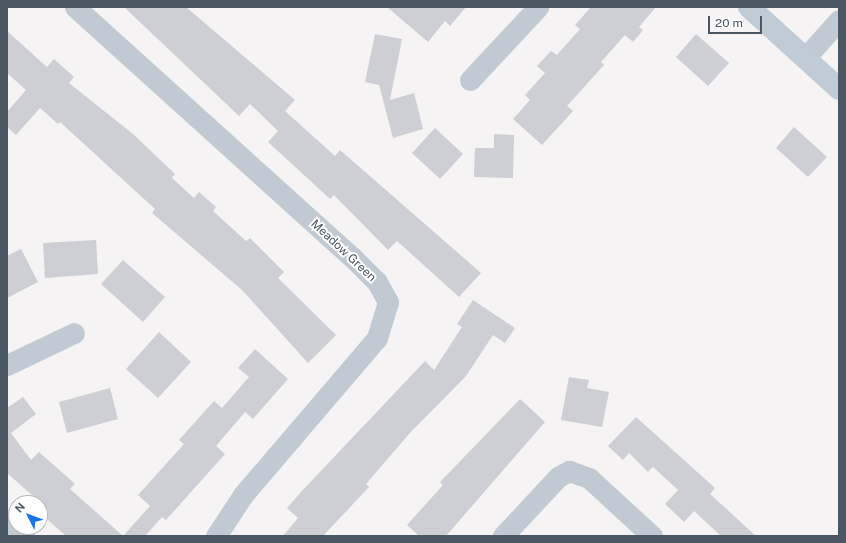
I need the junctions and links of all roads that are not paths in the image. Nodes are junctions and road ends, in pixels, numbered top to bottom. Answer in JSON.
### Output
{"nodes":[{"id":1,"x":75,"y":7,"type":"edge"},
{"id":2,"x":538,"y":7,"type":"edge"},
{"id":3,"x":750,"y":7,"type":"edge"},
{"id":4,"x":839,"y":20,"type":"edge"},
{"id":5,"x":805,"y":58,"type":"junction"},
{"id":6,"x":470,"y":80,"type":"dead end"},
{"id":7,"x":839,"y":89,"type":"edge"},
{"id":8,"x":74,"y":333,"type":"dead end"},
{"id":9,"x":7,"y":365,"type":"edge"},
{"id":10,"x":7,"y":521,"type":"edge"},
{"id":11,"x":24,"y":536,"type":"edge"},
{"id":12,"x":216,"y":536,"type":"edge"},
{"id":13,"x":502,"y":536,"type":"edge"},
{"id":14,"x":652,"y":536,"type":"edge"}],
"edges":[{"from":1,"to":12,"type":"street","name":"Meadow Green"},
{"from":2,"to":6,"type":"street"},
{"from":3,"to":5,"type":"main road"},
{"from":4,"to":5,"type":"street"},
{"from":5,"to":7,"type":"main road"},
{"from":8,"to":9,"type":"street"},
{"from":10,"to":11,"type":"street"},
{"from":13,"to":14,"type":"street"}]}
